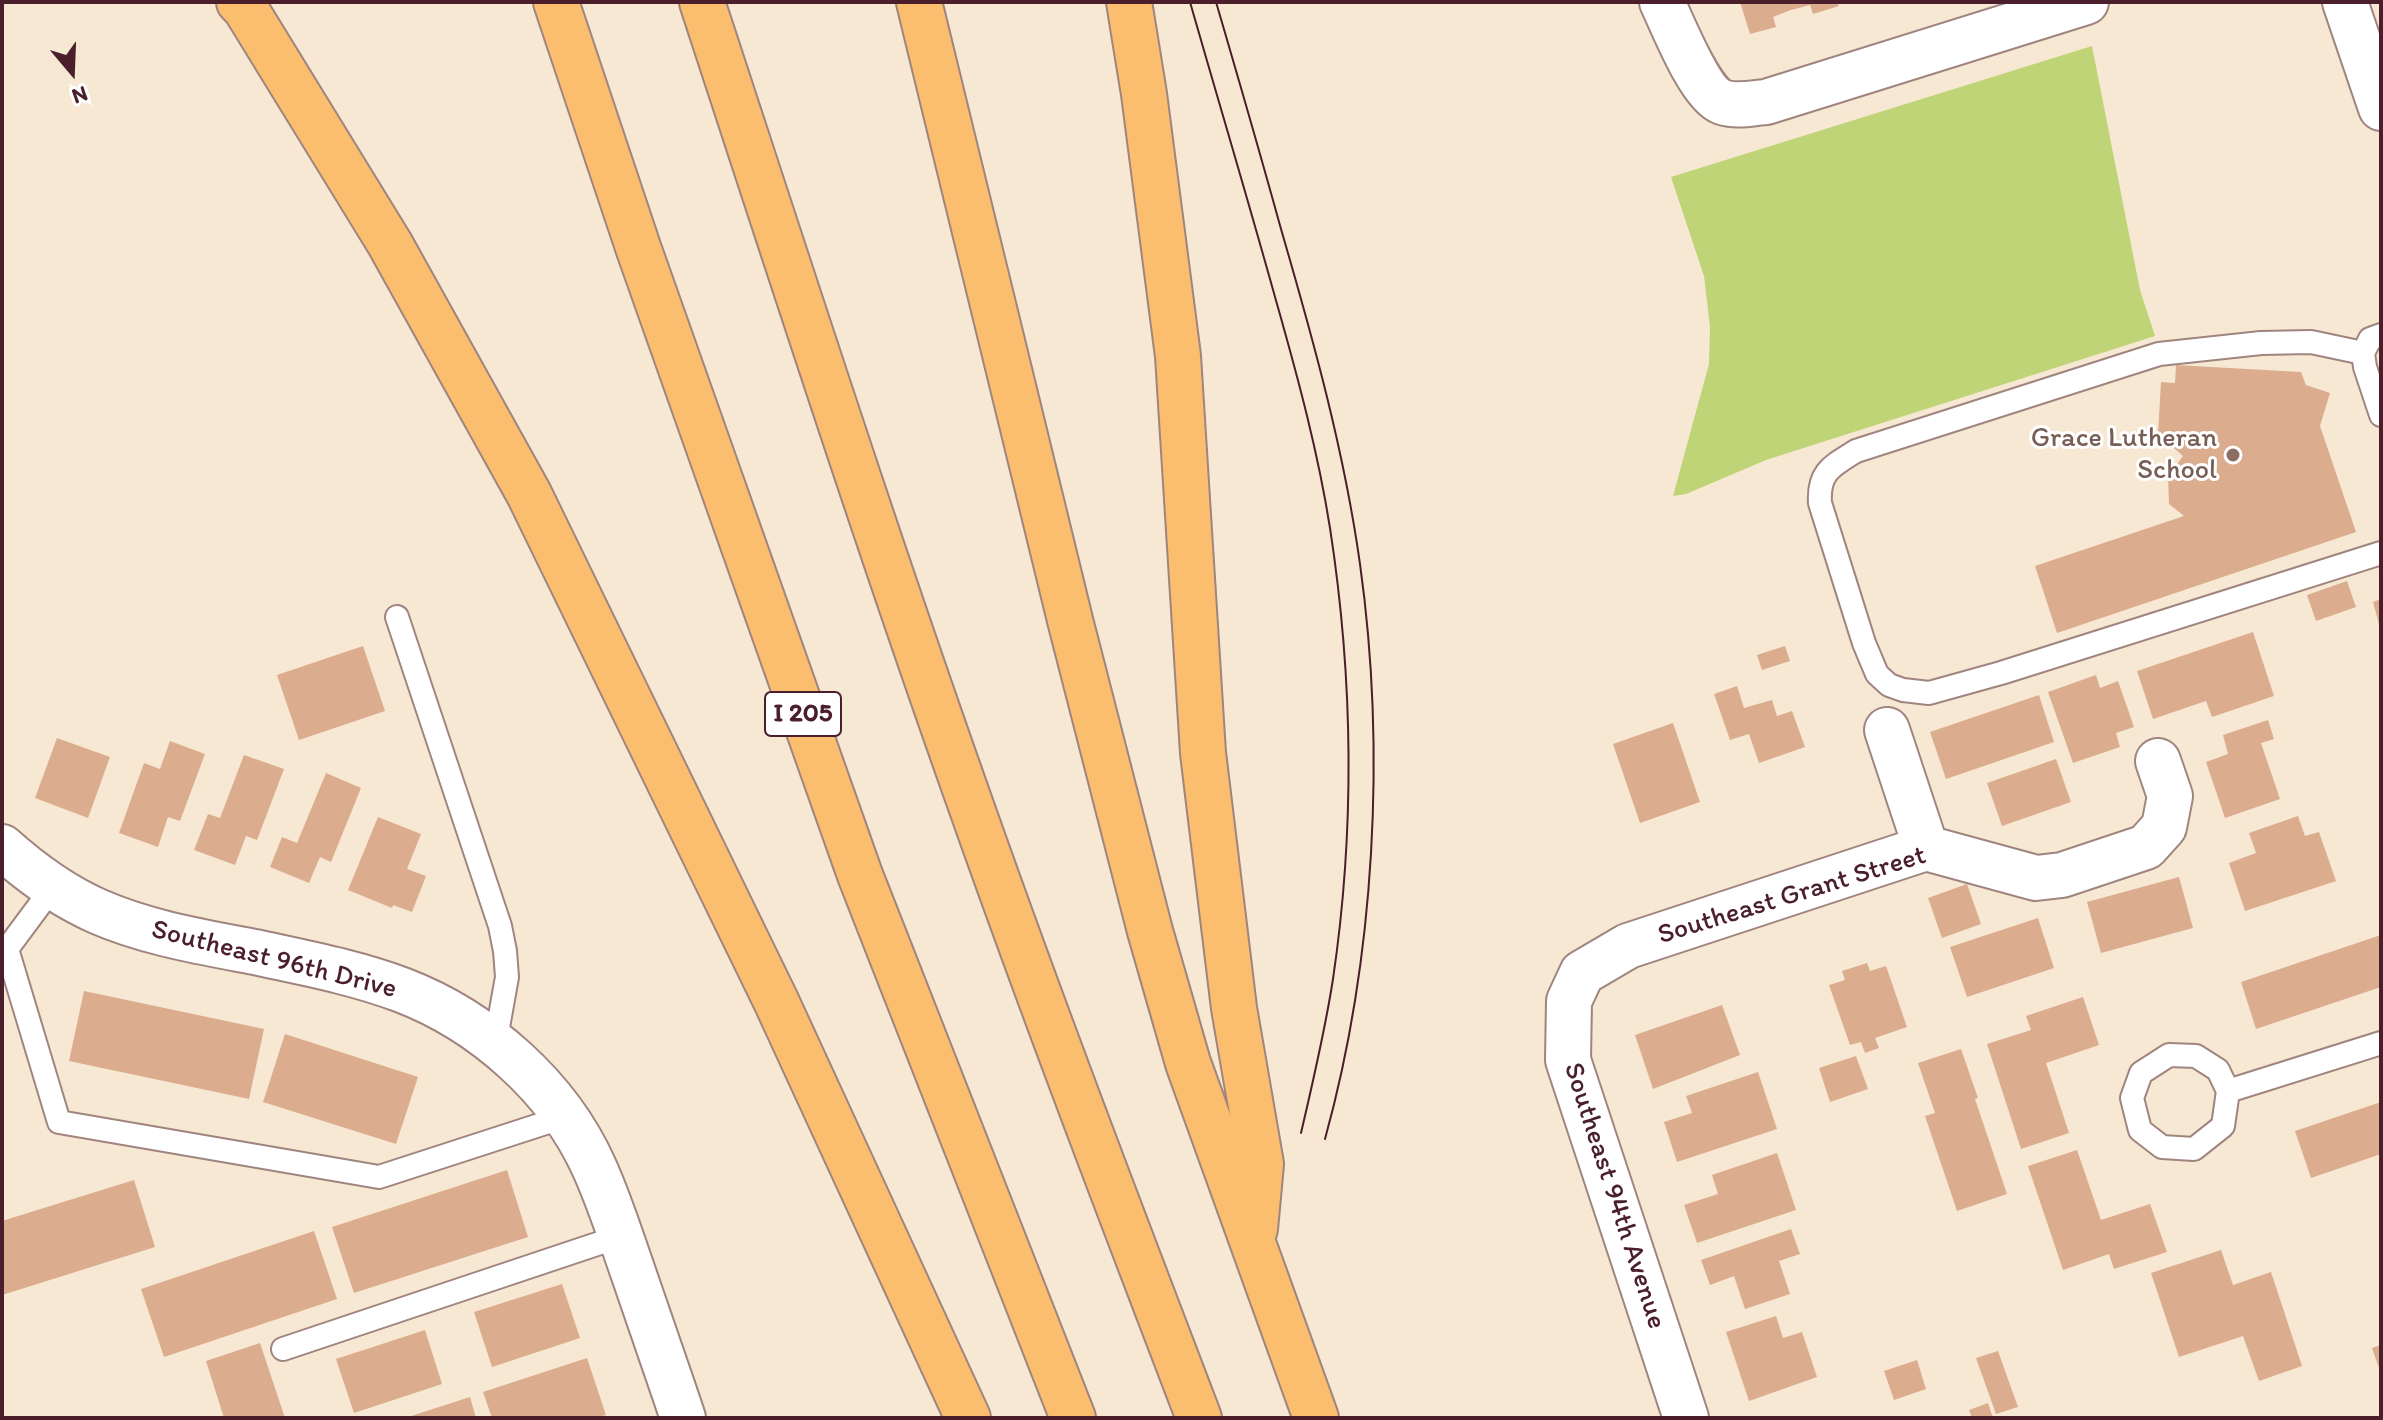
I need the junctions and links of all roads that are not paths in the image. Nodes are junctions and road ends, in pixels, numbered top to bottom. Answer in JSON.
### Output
{"nodes":[{"id":1,"x":239,"y":2,"type":"edge"},
{"id":2,"x":556,"y":2,"type":"edge"},
{"id":3,"x":702,"y":2,"type":"edge"},
{"id":4,"x":919,"y":2,"type":"edge"},
{"id":5,"x":1129,"y":2,"type":"edge"},
{"id":6,"x":1662,"y":2,"type":"edge"},
{"id":7,"x":2086,"y":2,"type":"edge"},
{"id":8,"x":2345,"y":2,"type":"edge"},
{"id":9,"x":2381,"y":108,"type":"edge"},
{"id":10,"x":2381,"y":335,"type":"edge"},
{"id":11,"x":2363,"y":353,"type":"junction"},
{"id":12,"x":2381,"y":415,"type":"edge"},
{"id":13,"x":2381,"y":553,"type":"edge"},
{"id":14,"x":397,"y":617,"type":"dead end"},
{"id":15,"x":1887,"y":730,"type":"dead end"},
{"id":16,"x":2158,"y":761,"type":"dead end"},
{"id":17,"x":2,"y":847,"type":"edge"},
{"id":18,"x":1926,"y":848,"type":"junction"},
{"id":19,"x":53,"y":887,"type":"junction"},
{"id":20,"x":1582,"y":973,"type":"joint"},
{"id":21,"x":2381,"y":1043,"type":"edge"},
{"id":22,"x":495,"y":1044,"type":"junction"},
{"id":23,"x":2228,"y":1091,"type":"junction"},
{"id":24,"x":564,"y":1117,"type":"junction"},
{"id":25,"x":621,"y":1236,"type":"junction"},
{"id":26,"x":1254,"y":1243,"type":"junction"},
{"id":27,"x":283,"y":1349,"type":"dead end"},
{"id":28,"x":683,"y":1418,"type":"edge"},
{"id":29,"x":968,"y":1418,"type":"edge"},
{"id":30,"x":1073,"y":1418,"type":"edge"},
{"id":31,"x":1199,"y":1418,"type":"edge"},
{"id":32,"x":1316,"y":1418,"type":"edge"},
{"id":33,"x":1686,"y":1418,"type":"edge"}],
"edges":[{"from":1,"to":29,"type":"highway"},
{"from":2,"to":30,"type":"highway","number":"I 205"},
{"from":3,"to":31,"type":"highway"},
{"from":4,"to":26,"type":"highway"},
{"from":5,"to":26,"type":"highway"},
{"from":6,"to":7,"type":"street"},
{"from":8,"to":9,"type":"street"},
{"from":10,"to":11,"type":"lane"},
{"from":11,"to":12,"type":"lane"},
{"from":11,"to":13,"type":"lane"},
{"from":14,"to":22,"type":"lane"},
{"from":15,"to":18,"type":"street"},
{"from":16,"to":18,"type":"street","name":"Southeast Grant Street"},
{"from":17,"to":19,"type":"street","name":"Southeast 96th Drive"},
{"from":18,"to":20,"type":"street","name":"Southeast Grant Street"},
{"from":19,"to":22,"type":"street","name":"Southeast 96th Drive"},
{"from":19,"to":24,"type":"lane"},
{"from":20,"to":33,"type":"street","name":"Southeast 94th Avenue"},
{"from":21,"to":23,"type":"lane"},
{"from":22,"to":24,"type":"street","name":"Southeast 96th Drive"},
{"from":23,"to":23,"type":"lane"},
{"from":24,"to":25,"type":"street","name":"Southeast 96th Drive"},
{"from":25,"to":27,"type":"lane"},
{"from":25,"to":28,"type":"street","name":"Southeast 96th Drive"},
{"from":26,"to":32,"type":"highway"}]}
